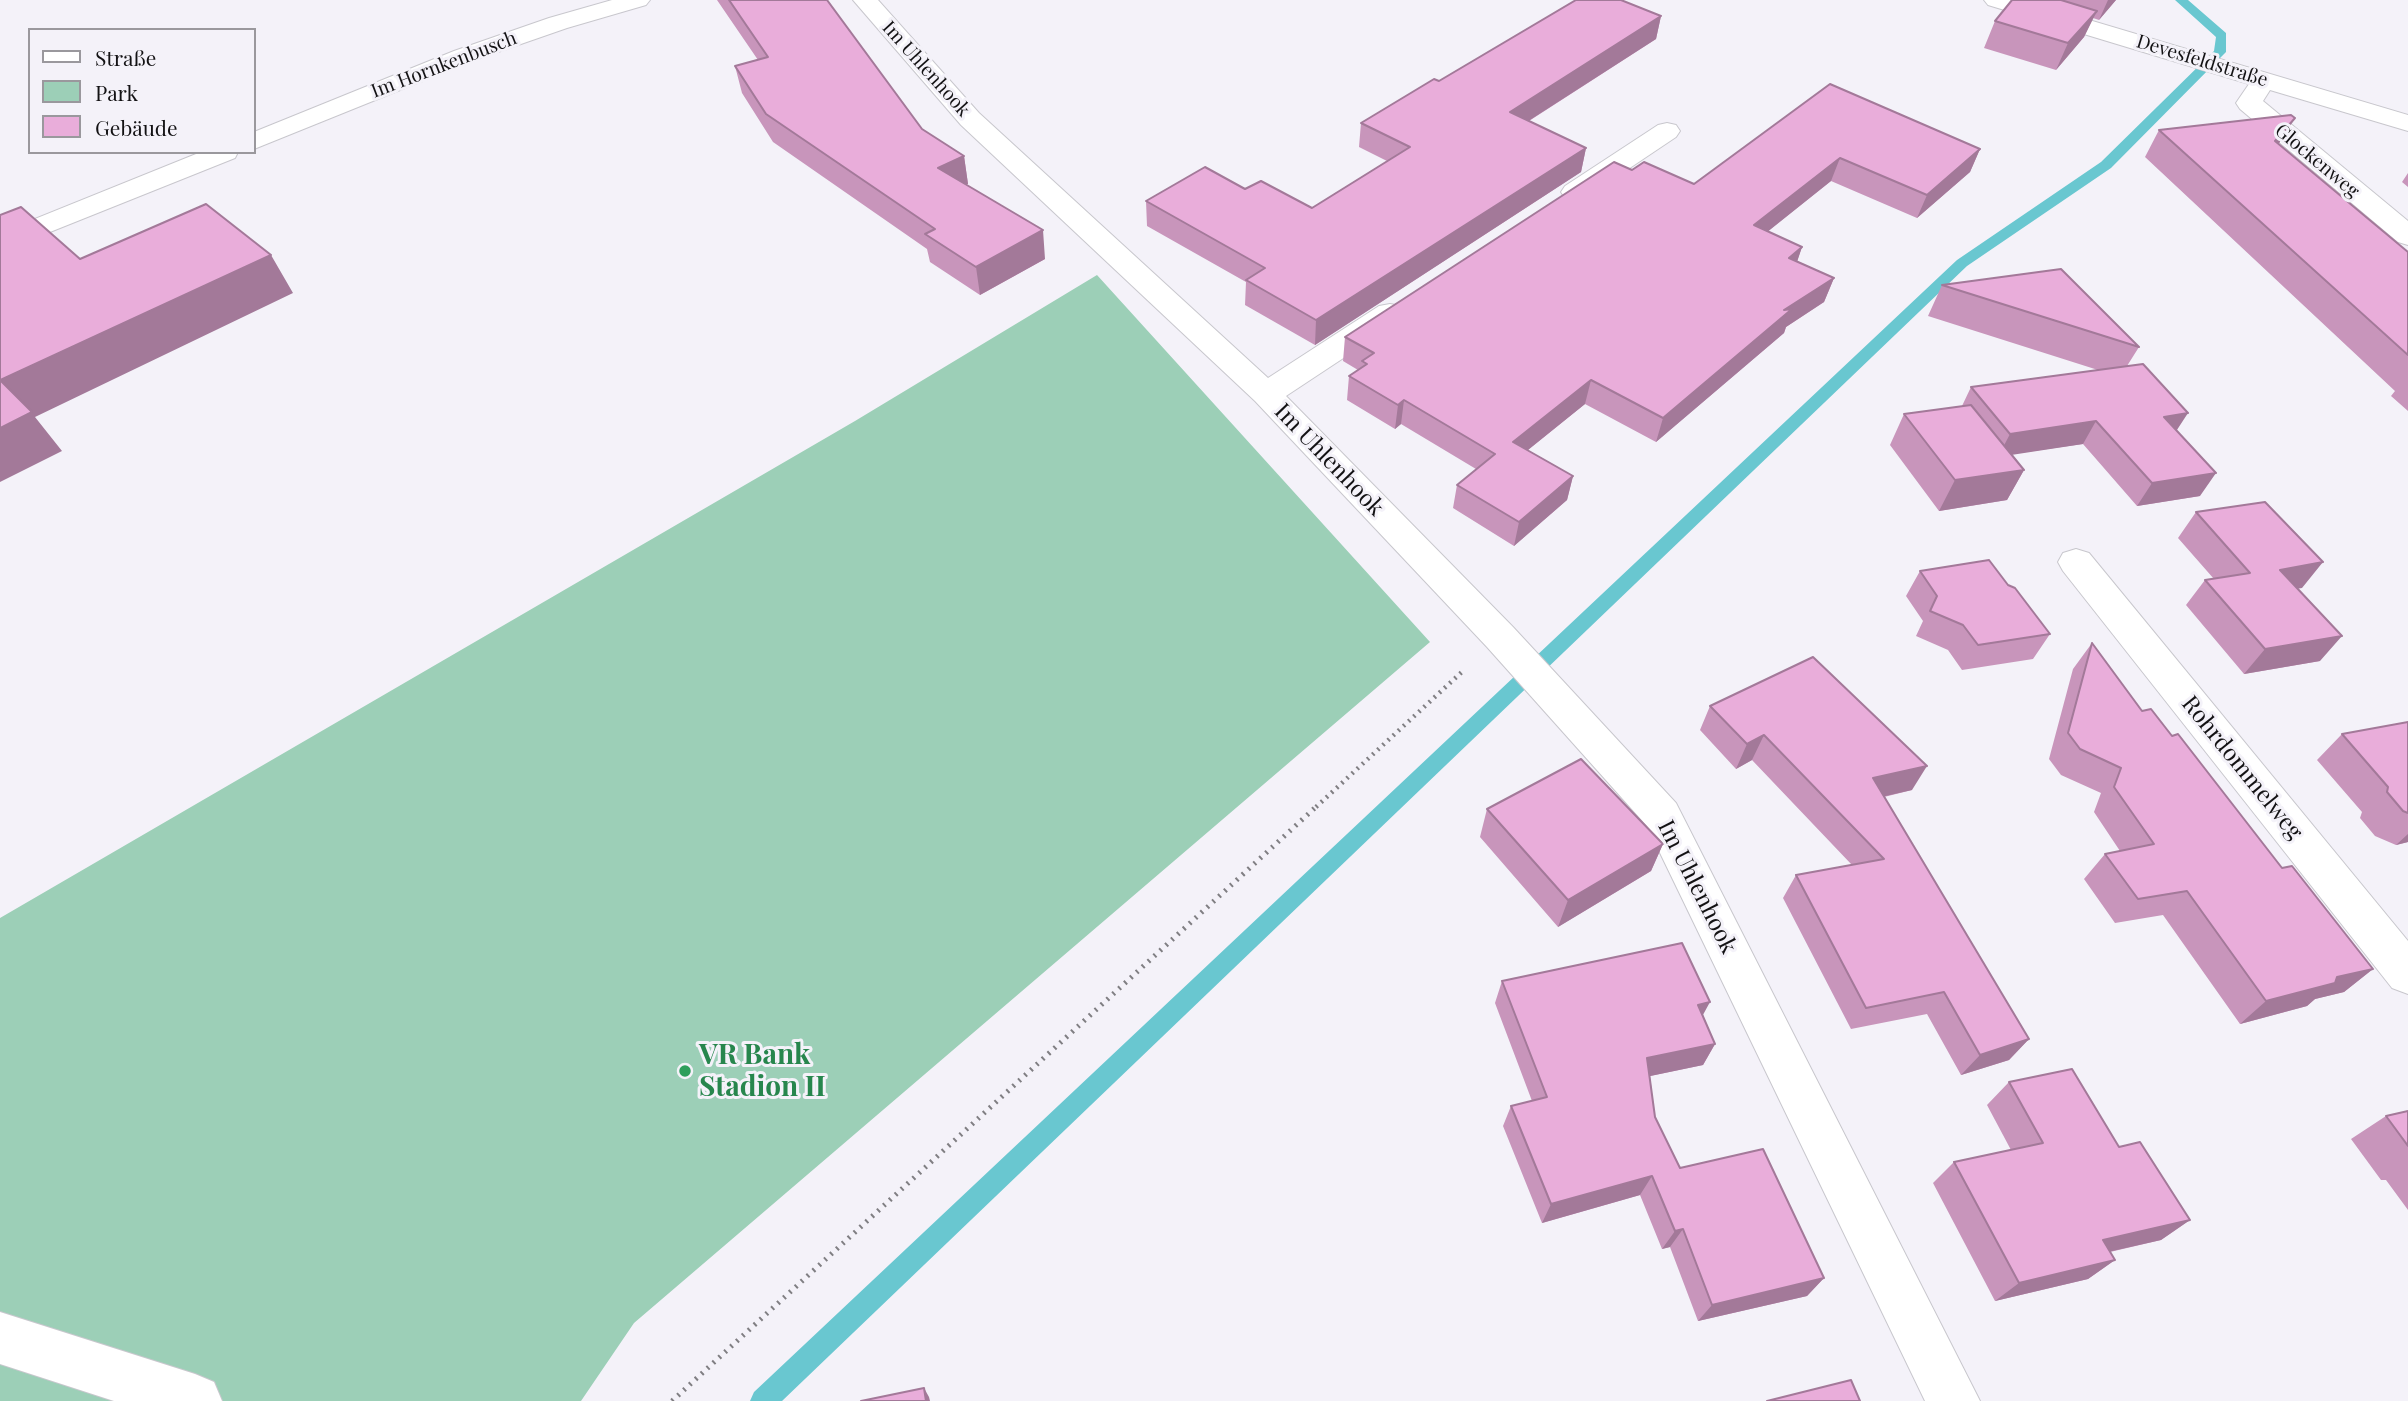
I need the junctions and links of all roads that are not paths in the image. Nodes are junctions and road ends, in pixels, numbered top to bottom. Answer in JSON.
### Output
{"nodes":[{"id":1,"x":638,"y":0,"type":"edge"},
{"id":2,"x":865,"y":0,"type":"edge"},
{"id":3,"x":1996,"y":0,"type":"edge"},
{"id":4,"x":2264,"y":80,"type":"junction"},
{"id":5,"x":2408,"y":123,"type":"edge"},
{"id":6,"x":1667,"y":131,"type":"dead end"},
{"id":7,"x":256,"y":140,"type":"edge"},
{"id":8,"x":220,"y":154,"type":"edge"},
{"id":9,"x":1555,"y":204,"type":"edge"},
{"id":10,"x":2408,"y":236,"type":"edge"},
{"id":11,"x":0,"y":243,"type":"edge"},
{"id":12,"x":1417,"y":295,"type":"edge"},
{"id":13,"x":1266,"y":394,"type":"junction"},
{"id":14,"x":2076,"y":562,"type":"dead end"},
{"id":15,"x":2408,"y":974,"type":"edge"},
{"id":16,"x":0,"y":1338,"type":"edge"},
{"id":17,"x":194,"y":1401,"type":"edge"},
{"id":18,"x":1953,"y":1401,"type":"edge"}],
"edges":[{"from":1,"to":7,"type":"street","name":"Im Hornkenbusch"},
{"from":2,"to":13,"type":"street","name":"Im Uhlenhook"},
{"from":3,"to":4,"type":"street","name":"Devesfeldstraße"},
{"from":4,"to":5,"type":"street","name":"Devesfeldstraße"},
{"from":4,"to":10,"type":"street","name":"Glockenweg"},
{"from":6,"to":9,"type":"street"},
{"from":8,"to":11,"type":"street"},
{"from":12,"to":13,"type":"street","name":"Im Uhlenhook"},
{"from":13,"to":18,"type":"street","name":"Im Uhlenhook"},
{"from":14,"to":15,"type":"street","name":"Rohrdommelweg"},
{"from":16,"to":17,"type":"street"}]}
